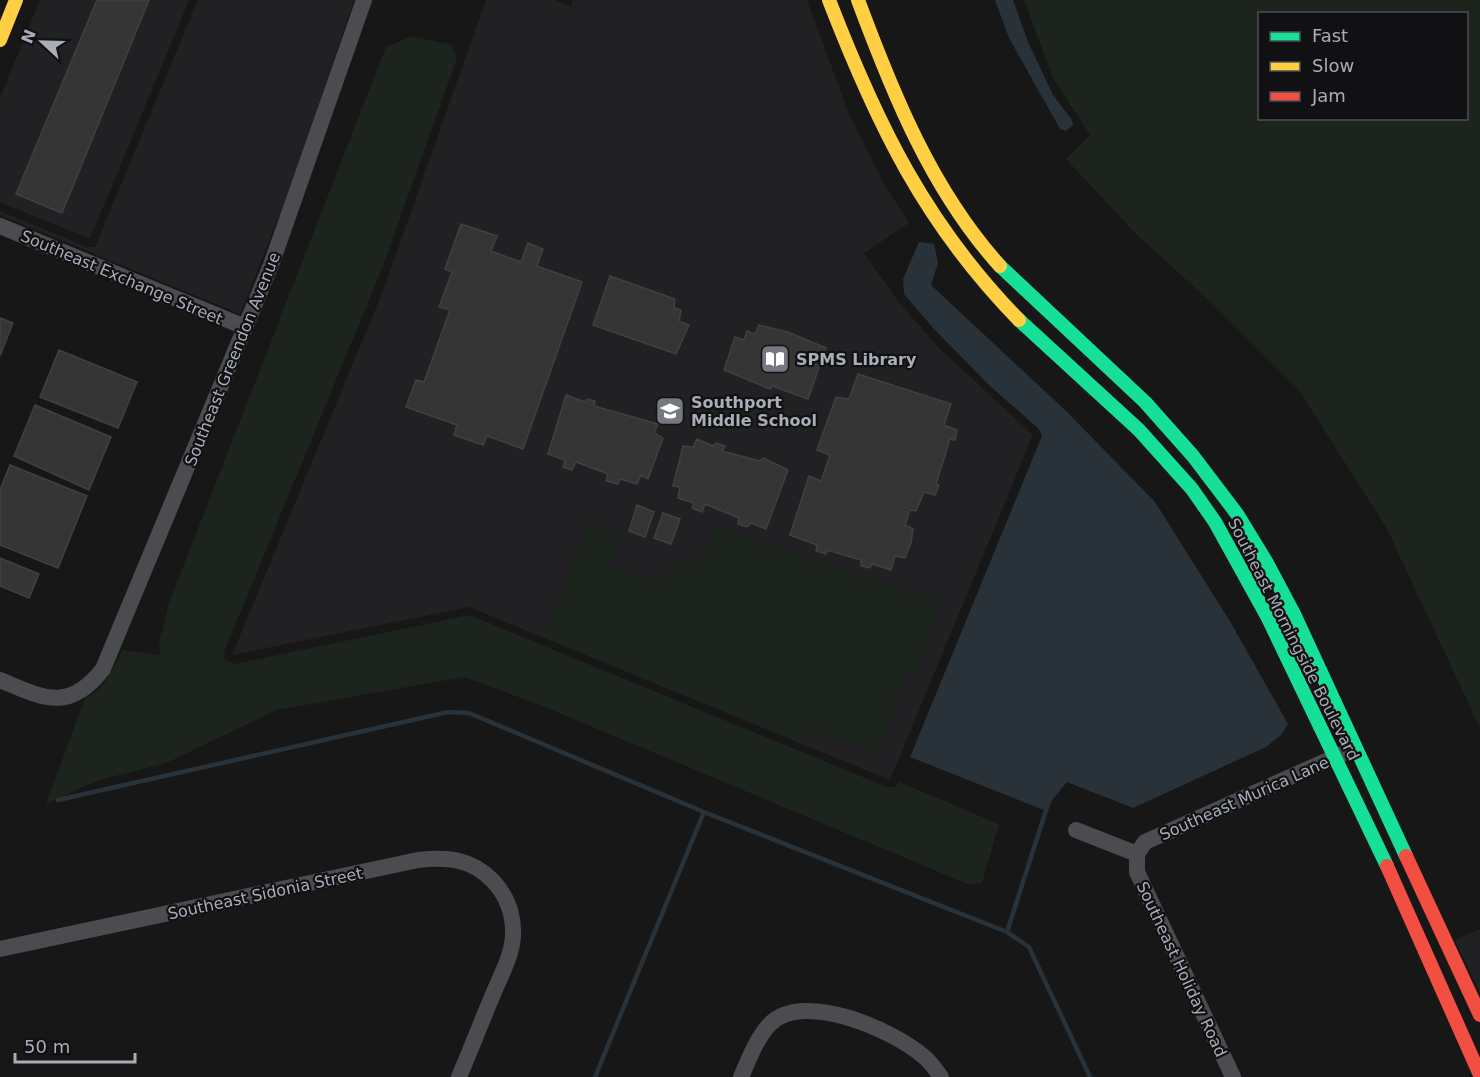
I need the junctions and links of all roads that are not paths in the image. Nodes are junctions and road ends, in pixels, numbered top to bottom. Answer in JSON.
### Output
{"nodes":[{"id":1,"x":16,"y":0,"type":"edge"},
{"id":2,"x":364,"y":0,"type":"edge"},
{"id":3,"x":829,"y":0,"type":"edge"},
{"id":4,"x":858,"y":0,"type":"edge"},
{"id":5,"x":0,"y":40,"type":"edge"},
{"id":6,"x":885,"y":75,"type":"junction"},
{"id":7,"x":862,"y":87,"type":"junction"},
{"id":8,"x":0,"y":226,"type":"edge"},
{"id":9,"x":1025,"y":290,"type":"junction"},
{"id":10,"x":1008,"y":309,"type":"junction"},
{"id":11,"x":245,"y":327,"type":"junction"},
{"id":12,"x":1214,"y":481,"type":"junction"},
{"id":13,"x":1195,"y":495,"type":"junction"},
{"id":14,"x":0,"y":680,"type":"edge"},
{"id":15,"x":1356,"y":748,"type":"junction"},
{"id":16,"x":1337,"y":756,"type":"junction"},
{"id":17,"x":1076,"y":830,"type":"dead end"},
{"id":18,"x":1137,"y":854,"type":"junction"},
{"id":19,"x":0,"y":949,"type":"edge"},
{"id":20,"x":1452,"y":953,"type":"junction"},
{"id":21,"x":1430,"y":962,"type":"junction"},
{"id":22,"x":1480,"y":1015,"type":"edge"},
{"id":23,"x":1480,"y":1075,"type":"edge"},
{"id":24,"x":459,"y":1077,"type":"edge"},
{"id":25,"x":741,"y":1077,"type":"edge"},
{"id":26,"x":941,"y":1077,"type":"edge"},
{"id":27,"x":1233,"y":1077,"type":"edge"}],
"edges":[{"from":1,"to":5,"type":"street"},
{"from":2,"to":11,"type":"street","name":"Southeast Greendon Avenue"},
{"from":3,"to":7,"type":"street","name":"Southeast Morningside Boulevard"},
{"from":4,"to":6,"type":"street","name":"Southeast Morningside Boulevard"},
{"from":6,"to":7,"type":"street"},
{"from":6,"to":9,"type":"street","name":"Southeast Morningside Boulevard"},
{"from":7,"to":10,"type":"street","name":"Southeast Morningside Boulevard"},
{"from":8,"to":11,"type":"street","name":"Southeast Exchange Street"},
{"from":9,"to":10,"type":"street"},
{"from":9,"to":12,"type":"street","name":"Southeast Morningside Boulevard"},
{"from":10,"to":13,"type":"street","name":"Southeast Morningside Boulevard"},
{"from":11,"to":14,"type":"street","name":"Southeast Greendon Avenue"},
{"from":12,"to":13,"type":"street"},
{"from":12,"to":15,"type":"street","name":"Southeast Morningside Boulevard"},
{"from":13,"to":16,"type":"street","name":"Southeast Morningside Boulevard"},
{"from":15,"to":16,"type":"street","name":"Southeast Murica Lane"},
{"from":15,"to":20,"type":"street","name":"Southeast Morningside Boulevard"},
{"from":16,"to":18,"type":"street","name":"Southeast Murica Lane"},
{"from":16,"to":21,"type":"street","name":"Southeast Morningside Boulevard"},
{"from":17,"to":18,"type":"street"},
{"from":18,"to":27,"type":"street","name":"Southeast Holiday Road"},
{"from":19,"to":24,"type":"street","name":"Southeast Sidonia Street"},
{"from":20,"to":21,"type":"street"},
{"from":20,"to":22,"type":"street","name":"Southeast Morningside Boulevard"},
{"from":21,"to":23,"type":"street","name":"Southeast Morningside Boulevard"},
{"from":25,"to":26,"type":"street"}]}
